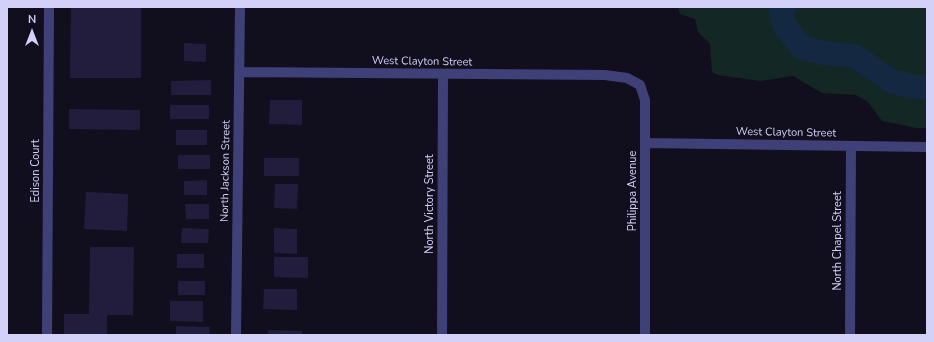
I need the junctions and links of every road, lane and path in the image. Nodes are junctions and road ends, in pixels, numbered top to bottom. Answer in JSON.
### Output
{"nodes":[{"id":1,"x":49,"y":7,"type":"edge"},
{"id":2,"x":240,"y":7,"type":"edge"},
{"id":3,"x":240,"y":72,"type":"junction"},
{"id":4,"x":443,"y":74,"type":"junction"},
{"id":5,"x":605,"y":75,"type":"joint"},
{"id":6,"x":646,"y":143,"type":"junction"},
{"id":7,"x":850,"y":146,"type":"junction"},
{"id":8,"x":927,"y":147,"type":"edge"},
{"id":9,"x":48,"y":335,"type":"edge"},
{"id":10,"x":236,"y":335,"type":"edge"},
{"id":11,"x":442,"y":335,"type":"edge"},
{"id":12,"x":645,"y":335,"type":"edge"},
{"id":13,"x":850,"y":335,"type":"edge"}],
"edges":[{"from":1,"to":9,"type":"street","name":"Edison Court"},
{"from":2,"to":3,"type":"street","name":"North Jackson Street"},
{"from":3,"to":4,"type":"street","name":"West Clayton Street"},
{"from":3,"to":10,"type":"street","name":"North Jackson Street"},
{"from":4,"to":5,"type":"street","name":"West Clayton Street"},
{"from":4,"to":11,"type":"street","name":"North Victory Street"},
{"from":5,"to":6,"type":"street","name":"Philippa Avenue"},
{"from":6,"to":7,"type":"street","name":"West Clayton Street"},
{"from":6,"to":12,"type":"street","name":"Philippa Avenue"},
{"from":7,"to":8,"type":"street","name":"West Clayton Street"},
{"from":7,"to":13,"type":"street","name":"North Chapel Street"}]}
